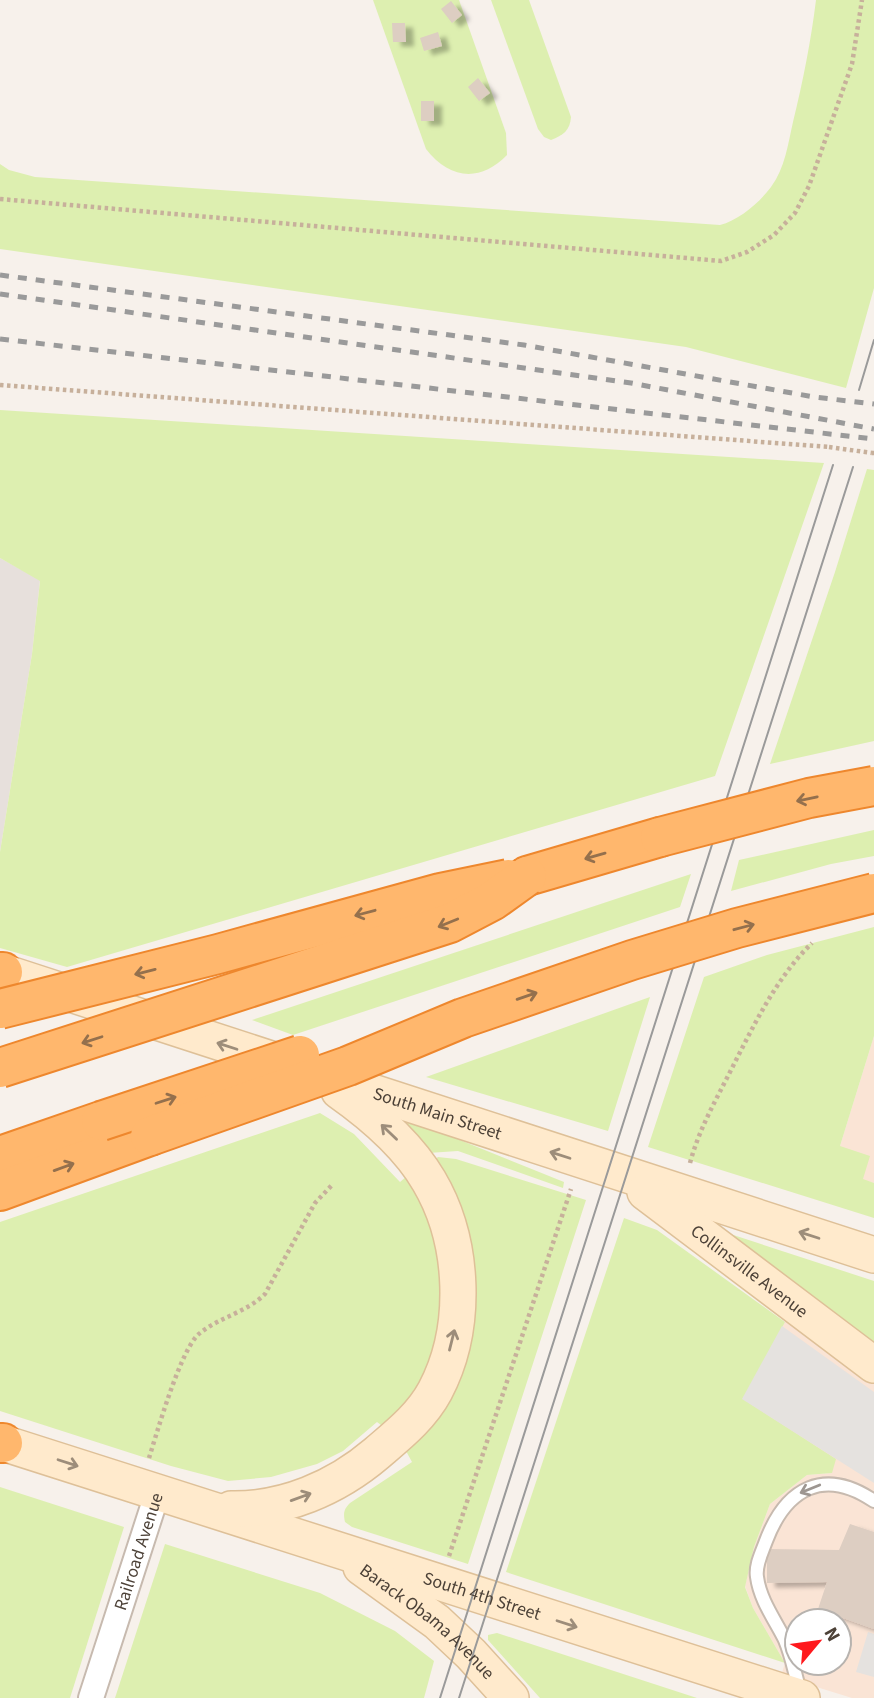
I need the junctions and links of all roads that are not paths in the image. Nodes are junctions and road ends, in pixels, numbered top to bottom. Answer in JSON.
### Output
{"nodes":[{"id":1,"x":874,"y":786,"type":"edge"},
{"id":2,"x":527,"y":876,"type":"junction"},
{"id":3,"x":874,"y":893,"type":"edge"},
{"id":4,"x":1,"y":972,"type":"edge"},
{"id":5,"x":0,"y":1009,"type":"edge"},
{"id":6,"x":463,"y":1018,"type":"junction"},
{"id":7,"x":0,"y":1068,"type":"edge"},
{"id":8,"x":319,"y":1076,"type":"junction"},
{"id":9,"x":0,"y":1156,"type":"edge"},
{"id":10,"x":625,"y":1176,"type":"junction"},
{"id":11,"x":0,"y":1191,"type":"edge"},
{"id":12,"x":874,"y":1255,"type":"edge"},
{"id":13,"x":874,"y":1365,"type":"edge"},
{"id":14,"x":1,"y":1443,"type":"edge"},
{"id":15,"x":150,"y":1498,"type":"junction"},
{"id":16,"x":874,"y":1501,"type":"edge"},
{"id":17,"x":210,"y":1508,"type":"junction"},
{"id":18,"x":339,"y":1550,"type":"junction"},
{"id":19,"x":92,"y":1698,"type":"edge"},
{"id":20,"x":511,"y":1698,"type":"edge"},
{"id":21,"x":802,"y":1698,"type":"edge"}],
"edges":[{"from":1,"to":2,"type":"highway","one_way":true,"bridge":true},
{"from":2,"to":5,"type":"highway","one_way":true,"bridge":true},
{"from":2,"to":7,"type":"highway","one_way":true,"bridge":true},
{"from":6,"to":3,"type":"highway","one_way":true,"bridge":true},
{"from":8,"to":4,"type":"main road","name":"South Main Street","one_way":true},
{"from":9,"to":6,"type":"highway","one_way":true,"bridge":true},
{"from":11,"to":6,"type":"highway","one_way":true,"bridge":true},
{"from":10,"to":8,"type":"main road","name":"South Main Street","one_way":true},
{"from":17,"to":8,"type":"main road","one_way":true},
{"from":12,"to":10,"type":"main road","name":"South Main Street","one_way":true},
{"from":10,"to":13,"type":"main road","name":"Collinsville Avenue"},
{"from":14,"to":15,"type":"main road","name":"South 4th Street","one_way":true},
{"from":15,"to":17,"type":"main road","name":"South 4th Street"},
{"from":15,"to":19,"type":"street","name":"Railroad Avenue"},
{"from":16,"to":21,"type":"lane","one_way":true},
{"from":17,"to":18,"type":"main road","name":"South 4th Street"},
{"from":18,"to":20,"type":"main road","name":"Barack Obama Avenue"},
{"from":18,"to":21,"type":"main road","name":"South 4th Street","one_way":true}]}
